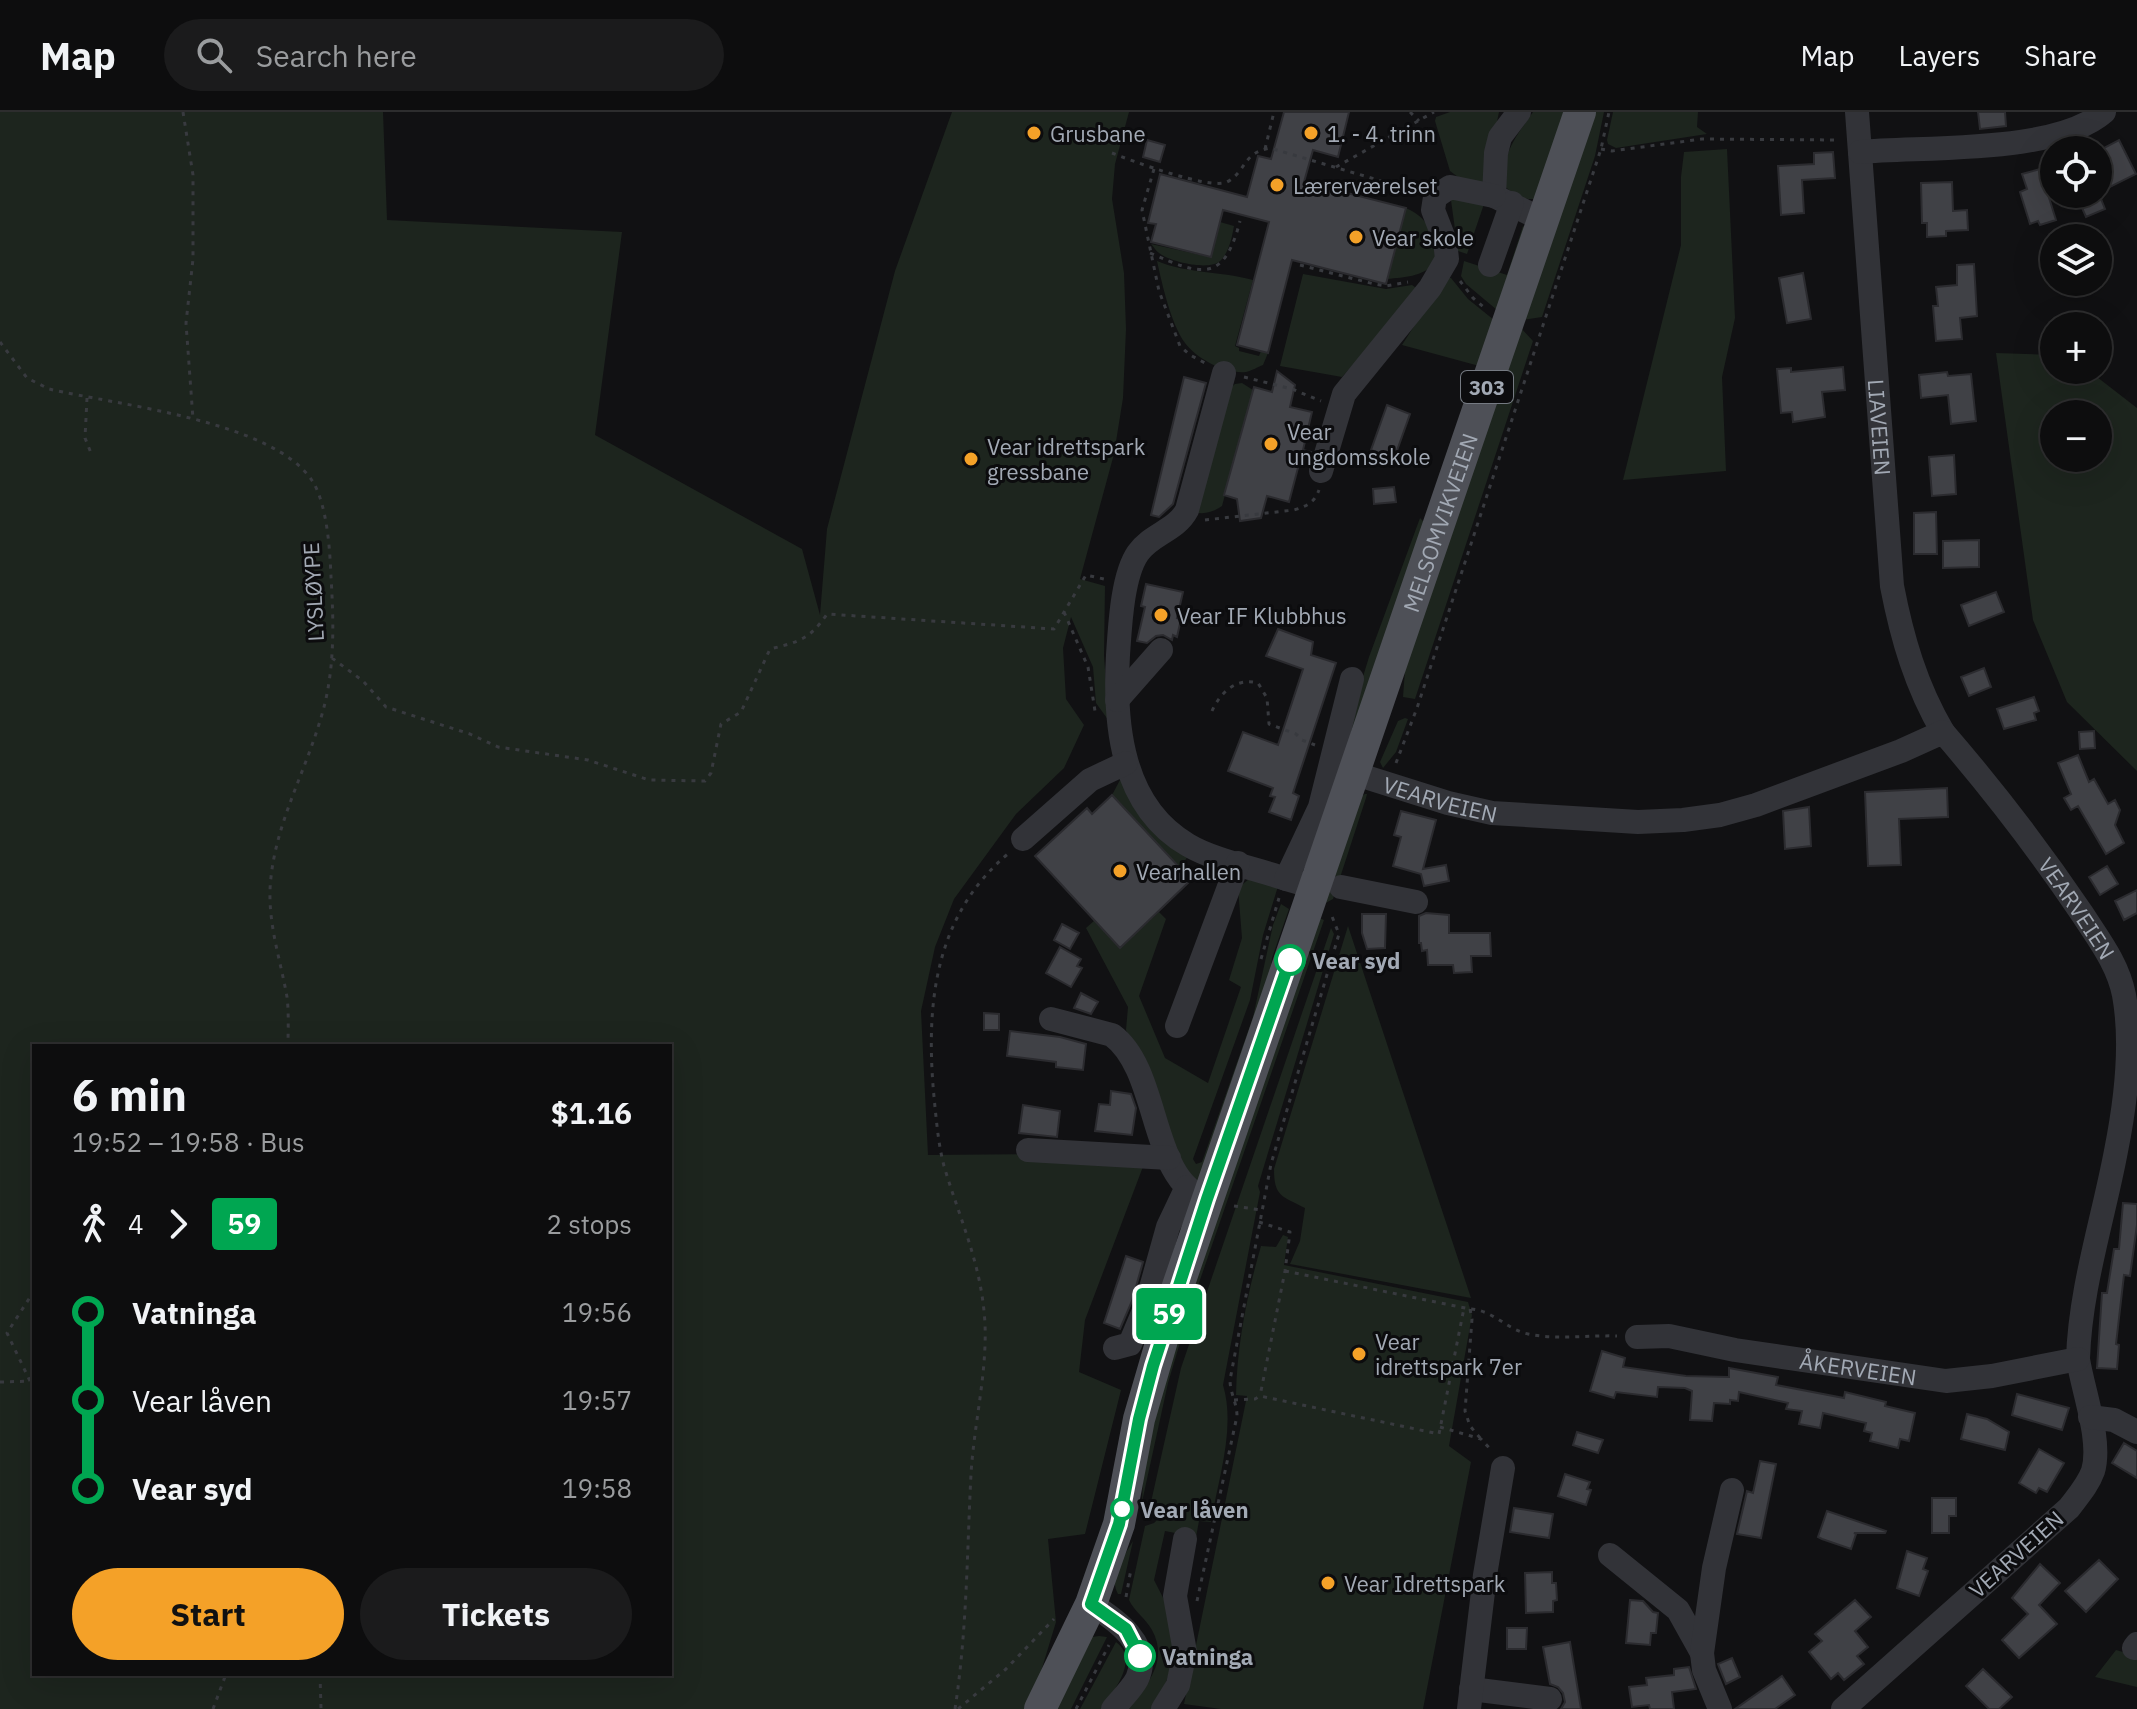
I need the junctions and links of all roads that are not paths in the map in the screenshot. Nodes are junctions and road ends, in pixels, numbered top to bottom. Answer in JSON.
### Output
{"nodes":[{"id":1,"x":1519,"y":112,"type":"edge"},
{"id":2,"x":1580,"y":112,"type":"edge"},
{"id":3,"x":1857,"y":112,"type":"edge"},
{"id":4,"x":2104,"y":112,"type":"edge"},
{"id":5,"x":1859,"y":146,"type":"junction"},
{"id":6,"x":1503,"y":200,"type":"junction"},
{"id":7,"x":1543,"y":220,"type":"junction"},
{"id":8,"x":1490,"y":265,"type":"dead end"},
{"id":9,"x":1224,"y":373,"type":"road end"},
{"id":10,"x":1321,"y":471,"type":"road end"},
{"id":11,"x":1161,"y":650,"type":"dead end"},
{"id":12,"x":1352,"y":679,"type":"dead end"},
{"id":13,"x":1117,"y":700,"type":"junction"},
{"id":14,"x":1943,"y":732,"type":"junction"},
{"id":15,"x":1126,"y":763,"type":"junction"},
{"id":16,"x":1358,"y":769,"type":"junction"},
{"id":17,"x":1023,"y":839,"type":"road end"},
{"id":18,"x":1238,"y":863,"type":"junction"},
{"id":19,"x":1318,"y":892,"type":"junction"},
{"id":20,"x":1416,"y":902,"type":"dead end"},
{"id":21,"x":1051,"y":1019,"type":"dead end"},
{"id":22,"x":1177,"y":1026,"type":"dead end"},
{"id":23,"x":1028,"y":1150,"type":"dead end"},
{"id":24,"x":1169,"y":1158,"type":"junction"},
{"id":25,"x":1208,"y":1197,"type":"junction"},
{"id":26,"x":1637,"y":1337,"type":"road end"},
{"id":27,"x":1115,"y":1348,"type":"dead end"},
{"id":28,"x":2078,"y":1359,"type":"junction"},
{"id":29,"x":2090,"y":1417,"type":"junction"},
{"id":30,"x":2137,"y":1432,"type":"edge"},
{"id":31,"x":1503,"y":1468,"type":"road end"},
{"id":32,"x":1732,"y":1490,"type":"dead end"},
{"id":33,"x":1185,"y":1539,"type":"dead end"},
{"id":34,"x":1610,"y":1555,"type":"dead end"},
{"id":35,"x":1091,"y":1604,"type":"junction"},
{"id":36,"x":1702,"y":1653,"type":"junction"},
{"id":37,"x":1470,"y":1699,"type":"edge"},
{"id":38,"x":1550,"y":1699,"type":"dead end"},
{"id":39,"x":1040,"y":1709,"type":"edge"},
{"id":40,"x":1113,"y":1709,"type":"edge"},
{"id":41,"x":1163,"y":1709,"type":"edge"},
{"id":42,"x":1720,"y":1709,"type":"edge"},
{"id":43,"x":1843,"y":1709,"type":"edge"}],
"edges":[{"from":1,"to":6,"type":"street"},
{"from":2,"to":7,"type":"main road","name":"MELSOMVIKVEIEN","number":"303"},
{"from":3,"to":5,"type":"street","name":"LIAVEIEN"},
{"from":4,"to":5,"type":"street"},
{"from":5,"to":14,"type":"street","name":"LIAVEIEN"},
{"from":6,"to":7,"type":"street"},
{"from":6,"to":8,"type":"street"},
{"from":6,"to":10,"type":"street"},
{"from":7,"to":16,"type":"main road","name":"MELSOMVIKVEIEN","number":"303"},
{"from":9,"to":13,"type":"street"},
{"from":11,"to":13,"type":"street"},
{"from":12,"to":16,"type":"street","name":"MELSOMVIKVEIEN"},
{"from":13,"to":15,"type":"street"},
{"from":14,"to":16,"type":"street","name":"VEARVEIEN"},
{"from":14,"to":28,"type":"street","name":"VEARVEIEN"},
{"from":15,"to":17,"type":"street"},
{"from":15,"to":18,"type":"street"},
{"from":16,"to":19,"type":"main road","name":"MELSOMVIKVEIEN","number":"303"},
{"from":18,"to":19,"type":"street"},
{"from":18,"to":22,"type":"street"},
{"from":19,"to":20,"type":"street"},
{"from":19,"to":25,"type":"main road","name":"MELSOMVIKVEIEN","number":"303"},
{"from":21,"to":24,"type":"street"},
{"from":23,"to":24,"type":"street"},
{"from":24,"to":25,"type":"street"},
{"from":25,"to":27,"type":"street","name":"MELSOMVIKVEIEN"},
{"from":25,"to":35,"type":"main road","name":"MELSOMVIKVEIEN","number":"303"},
{"from":26,"to":28,"type":"street","name":"ÅKERVEIEN"},
{"from":28,"to":29,"type":"street","name":"VEARVEIEN"},
{"from":29,"to":30,"type":"street"},
{"from":29,"to":43,"type":"street","name":"VEARVEIEN"},
{"from":31,"to":37,"type":"street"},
{"from":32,"to":36,"type":"street"},
{"from":33,"to":41,"type":"street"},
{"from":34,"to":36,"type":"street"},
{"from":35,"to":39,"type":"main road","name":"MELSOMVIKVEIEN","number":"303"},
{"from":35,"to":40,"type":"street"},
{"from":36,"to":42,"type":"street"},
{"from":37,"to":38,"type":"street"}]}
